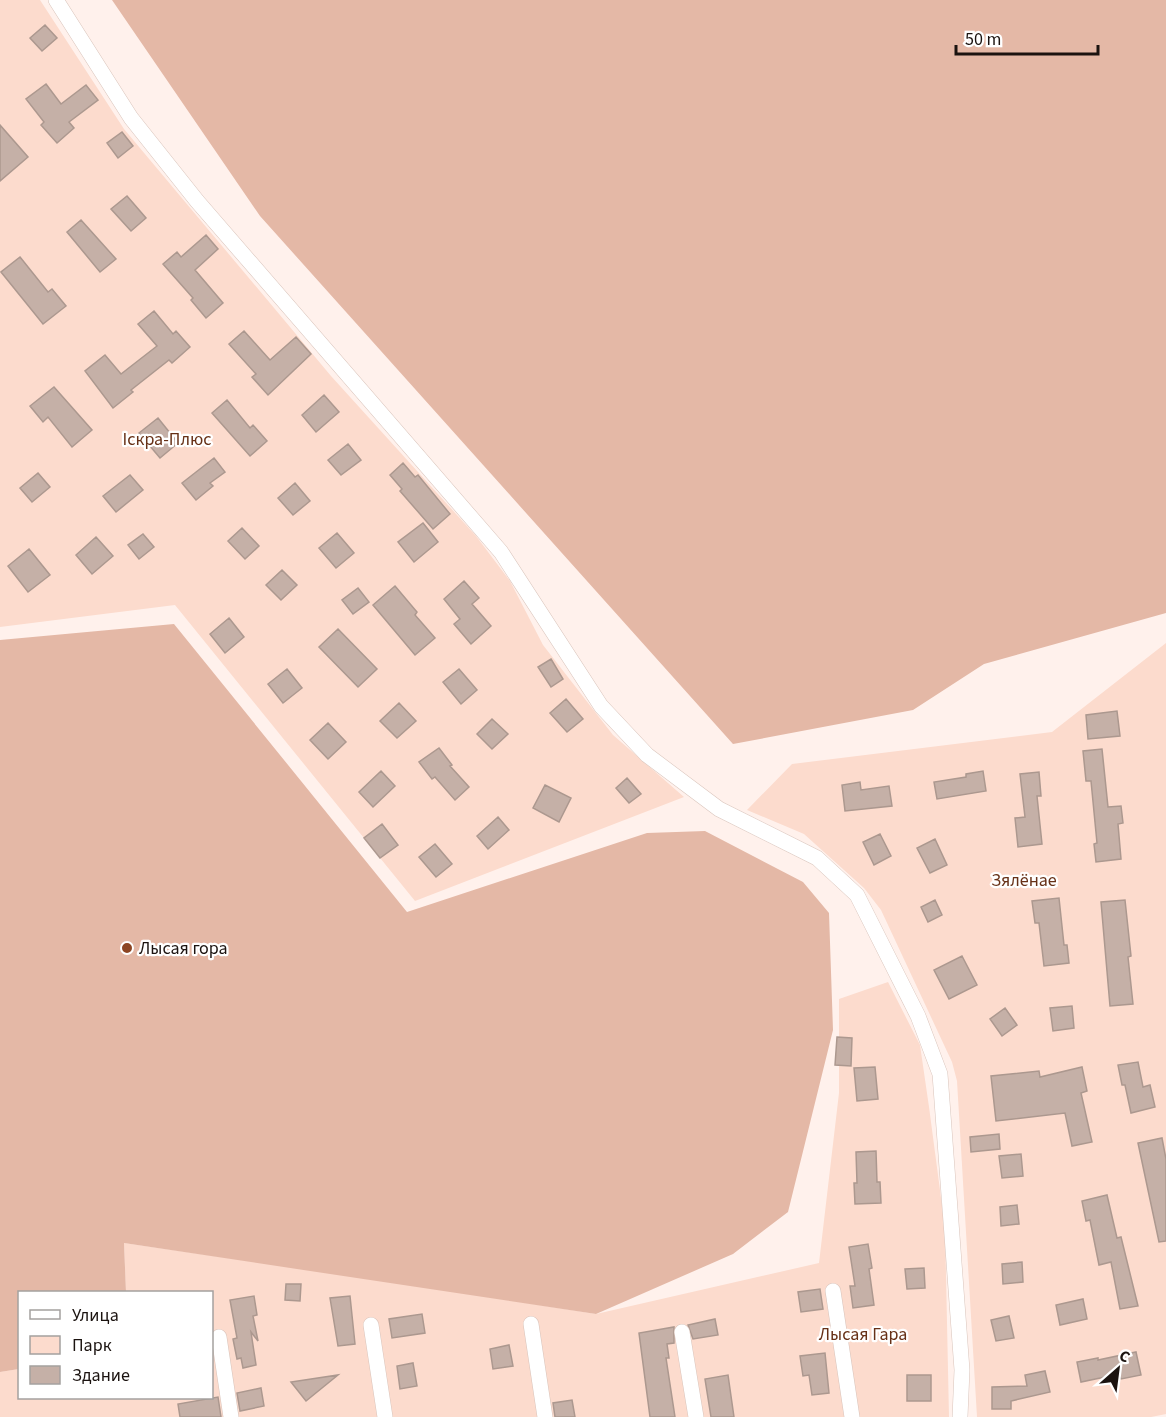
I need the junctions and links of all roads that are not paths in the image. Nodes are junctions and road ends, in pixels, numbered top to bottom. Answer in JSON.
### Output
{"nodes":[{"id":1,"x":56,"y":0,"type":"edge"},
{"id":2,"x":833,"y":1291,"type":"dead end"},
{"id":3,"x":371,"y":1324,"type":"dead end"},
{"id":4,"x":531,"y":1324,"type":"dead end"},
{"id":5,"x":682,"y":1332,"type":"dead end"},
{"id":6,"x":219,"y":1337,"type":"dead end"},
{"id":7,"x":231,"y":1417,"type":"edge"},
{"id":8,"x":385,"y":1417,"type":"edge"},
{"id":9,"x":545,"y":1417,"type":"edge"},
{"id":10,"x":696,"y":1417,"type":"edge"},
{"id":11,"x":852,"y":1417,"type":"edge"},
{"id":12,"x":960,"y":1417,"type":"edge"}],
"edges":[{"from":1,"to":12,"type":"street"},
{"from":2,"to":11,"type":"street"},
{"from":3,"to":8,"type":"street"},
{"from":4,"to":9,"type":"street"},
{"from":5,"to":10,"type":"street"},
{"from":6,"to":7,"type":"street"}]}
